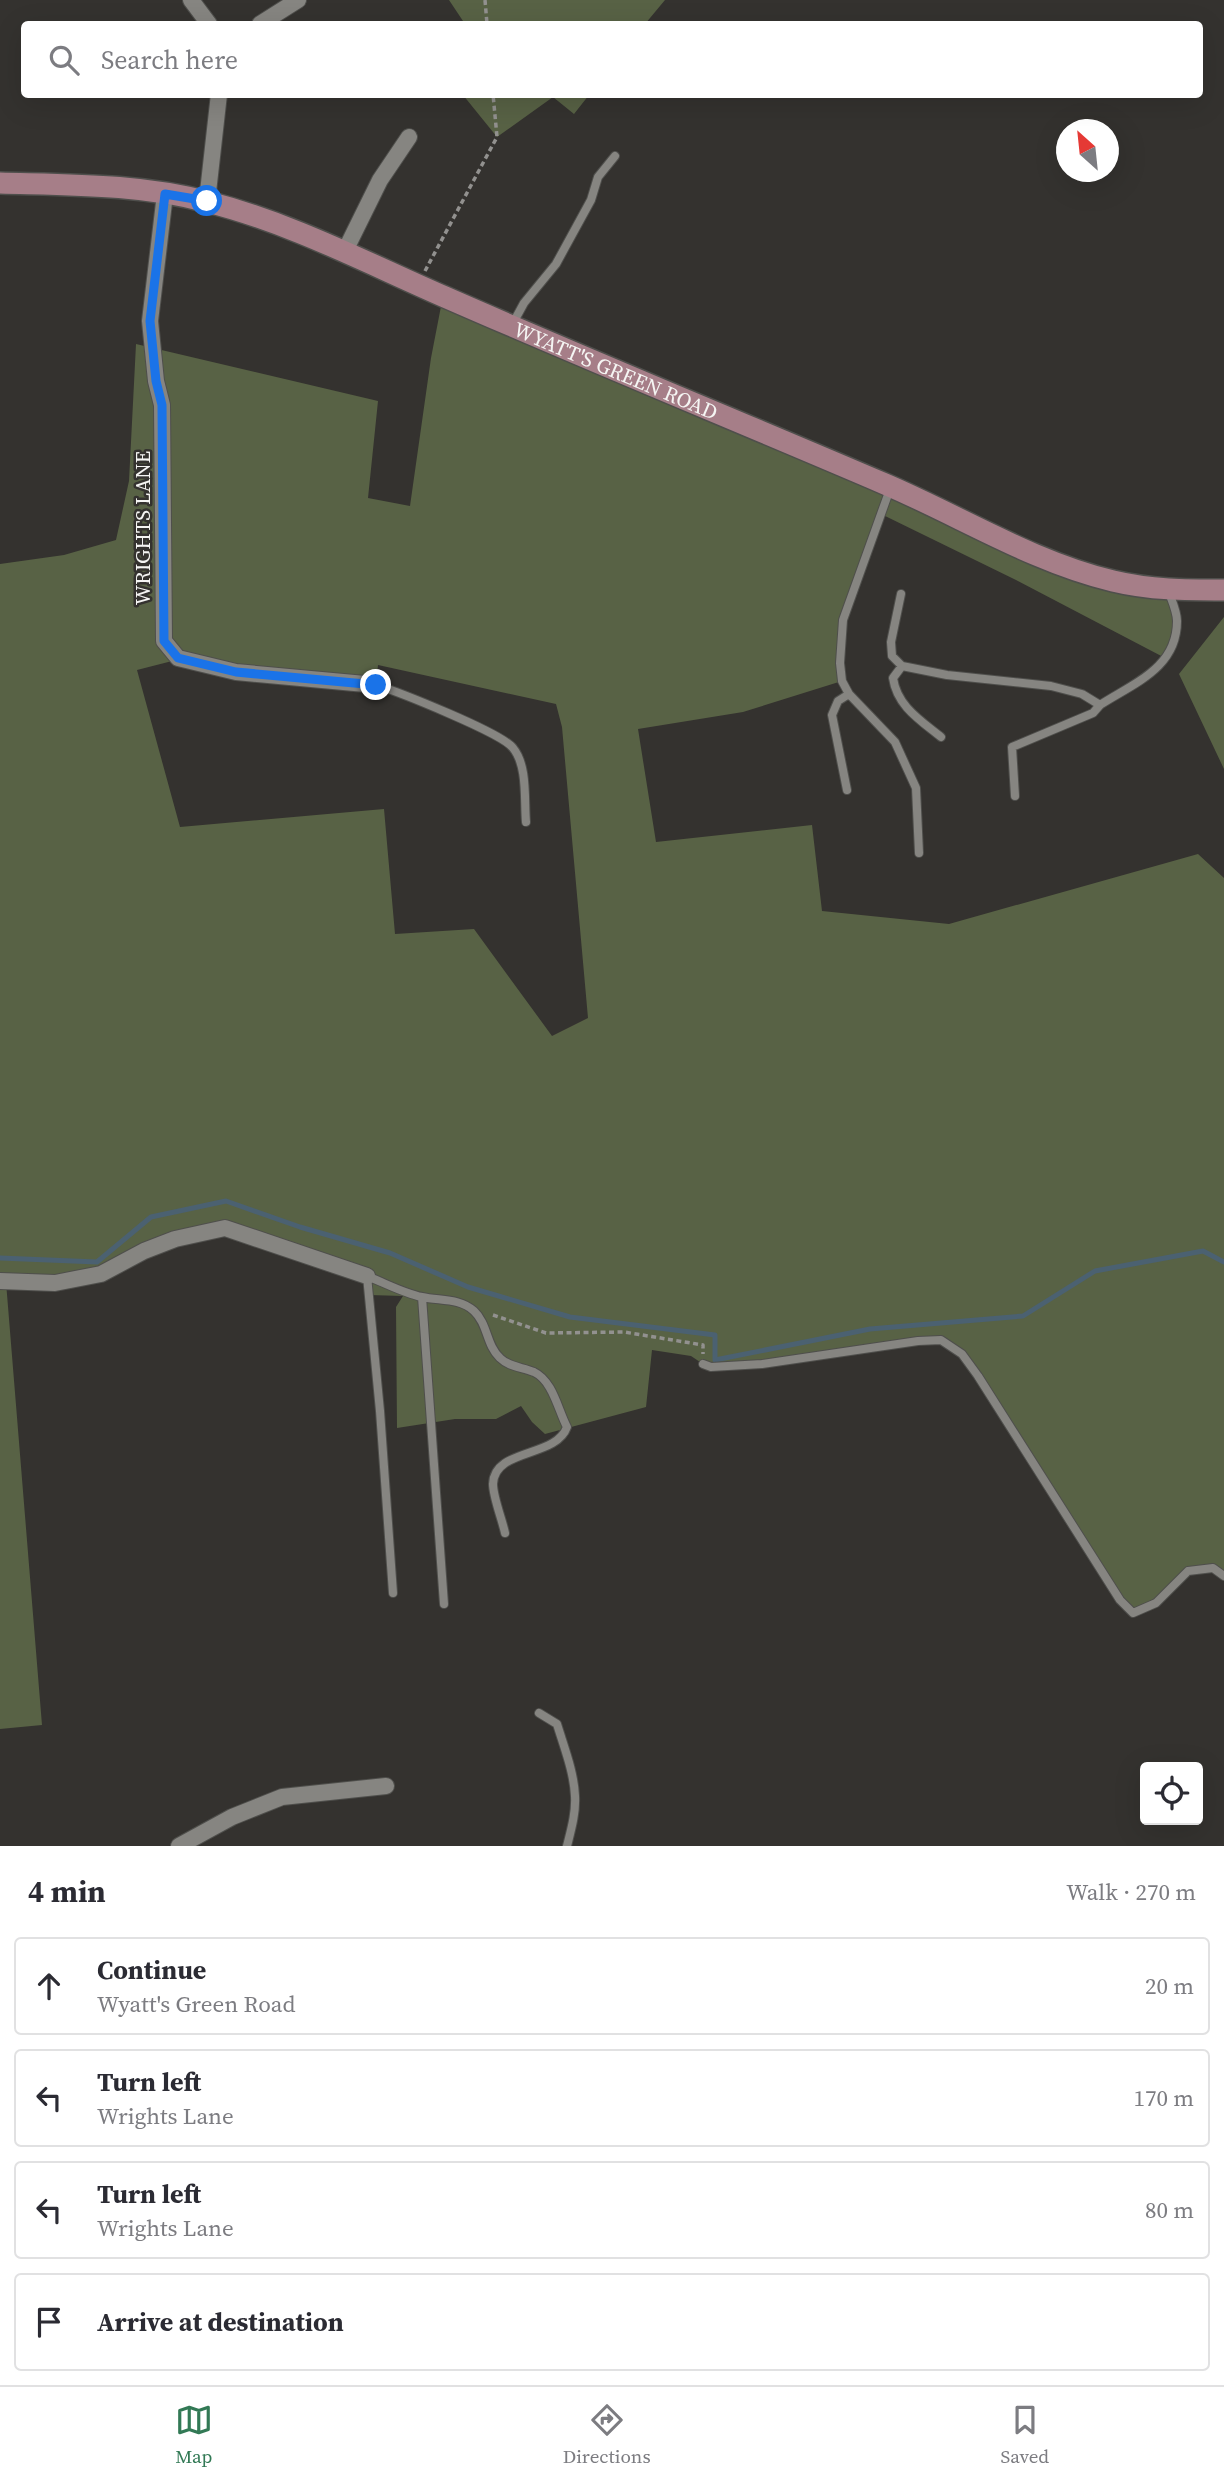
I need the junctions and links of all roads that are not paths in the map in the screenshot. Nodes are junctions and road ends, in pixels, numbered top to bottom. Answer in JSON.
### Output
{"nodes":[{"id":1,"x":191,"y":0,"type":"edge"},
{"id":2,"x":298,"y":0,"type":"edge"},
{"id":3,"x":207,"y":21,"type":"edge"},
{"id":4,"x":265,"y":21,"type":"edge"},
{"id":5,"x":219,"y":98,"type":"edge"},
{"id":6,"x":409,"y":137,"type":"dead end"},
{"id":7,"x":615,"y":156,"type":"dead end"},
{"id":8,"x":0,"y":183,"type":"edge"},
{"id":9,"x":165,"y":194,"type":"junction"},
{"id":10,"x":207,"y":201,"type":"junction"},
{"id":11,"x":345,"y":251,"type":"junction"},
{"id":12,"x":512,"y":325,"type":"junction"},
{"id":13,"x":891,"y":486,"type":"junction"},
{"id":14,"x":1168,"y":590,"type":"junction"},
{"id":15,"x":1224,"y":590,"type":"edge"},
{"id":16,"x":901,"y":594,"type":"dead end"},
{"id":17,"x":902,"y":666,"type":"junction"},
{"id":18,"x":376,"y":685,"type":"joint"},
{"id":19,"x":849,"y":694,"type":"junction"},
{"id":20,"x":1100,"y":705,"type":"junction"},
{"id":21,"x":941,"y":737,"type":"dead end"},
{"id":22,"x":847,"y":790,"type":"dead end"},
{"id":23,"x":1015,"y":796,"type":"dead end"},
{"id":24,"x":526,"y":822,"type":"dead end"},
{"id":25,"x":919,"y":853,"type":"dead end"},
{"id":26,"x":367,"y":1276,"type":"junction"},
{"id":27,"x":0,"y":1281,"type":"edge"},
{"id":28,"x":422,"y":1297,"type":"junction"},
{"id":29,"x":703,"y":1364,"type":"road end"},
{"id":30,"x":505,"y":1533,"type":"dead end"},
{"id":31,"x":1224,"y":1576,"type":"edge"},
{"id":32,"x":393,"y":1593,"type":"dead end"},
{"id":33,"x":444,"y":1604,"type":"dead end"},
{"id":34,"x":538,"y":1713,"type":"dead end"},
{"id":35,"x":386,"y":1786,"type":"dead end"},
{"id":36,"x":179,"y":1846,"type":"edge"},
{"id":37,"x":566,"y":1846,"type":"edge"}],
"edges":[{"from":1,"to":3,"type":"street"},
{"from":2,"to":4,"type":"street"},
{"from":5,"to":10,"type":"street"},
{"from":6,"to":11,"type":"street"},
{"from":7,"to":12,"type":"lane"},
{"from":8,"to":9,"type":"street","name":"WYATT'S GREEN ROAD"},
{"from":9,"to":10,"type":"street","name":"WYATT'S GREEN ROAD"},
{"from":9,"to":18,"type":"street","name":"WRIGHTS LANE"},
{"from":10,"to":11,"type":"street","name":"WYATT'S GREEN ROAD"},
{"from":11,"to":12,"type":"street","name":"WYATT'S GREEN ROAD"},
{"from":12,"to":13,"type":"street","name":"WYATT'S GREEN ROAD"},
{"from":13,"to":14,"type":"street","name":"WYATT'S GREEN ROAD"},
{"from":13,"to":19,"type":"lane"},
{"from":14,"to":15,"type":"street","name":"WYATT'S GREEN ROAD"},
{"from":14,"to":20,"type":"lane"},
{"from":16,"to":17,"type":"lane"},
{"from":17,"to":20,"type":"lane"},
{"from":17,"to":21,"type":"lane"},
{"from":18,"to":24,"type":"lane"},
{"from":19,"to":22,"type":"lane"},
{"from":19,"to":25,"type":"lane"},
{"from":20,"to":23,"type":"lane"},
{"from":26,"to":27,"type":"street"},
{"from":26,"to":28,"type":"lane"},
{"from":26,"to":32,"type":"lane"},
{"from":28,"to":30,"type":"lane"},
{"from":28,"to":33,"type":"lane"},
{"from":29,"to":31,"type":"lane"},
{"from":34,"to":37,"type":"lane"},
{"from":35,"to":36,"type":"street"}]}
